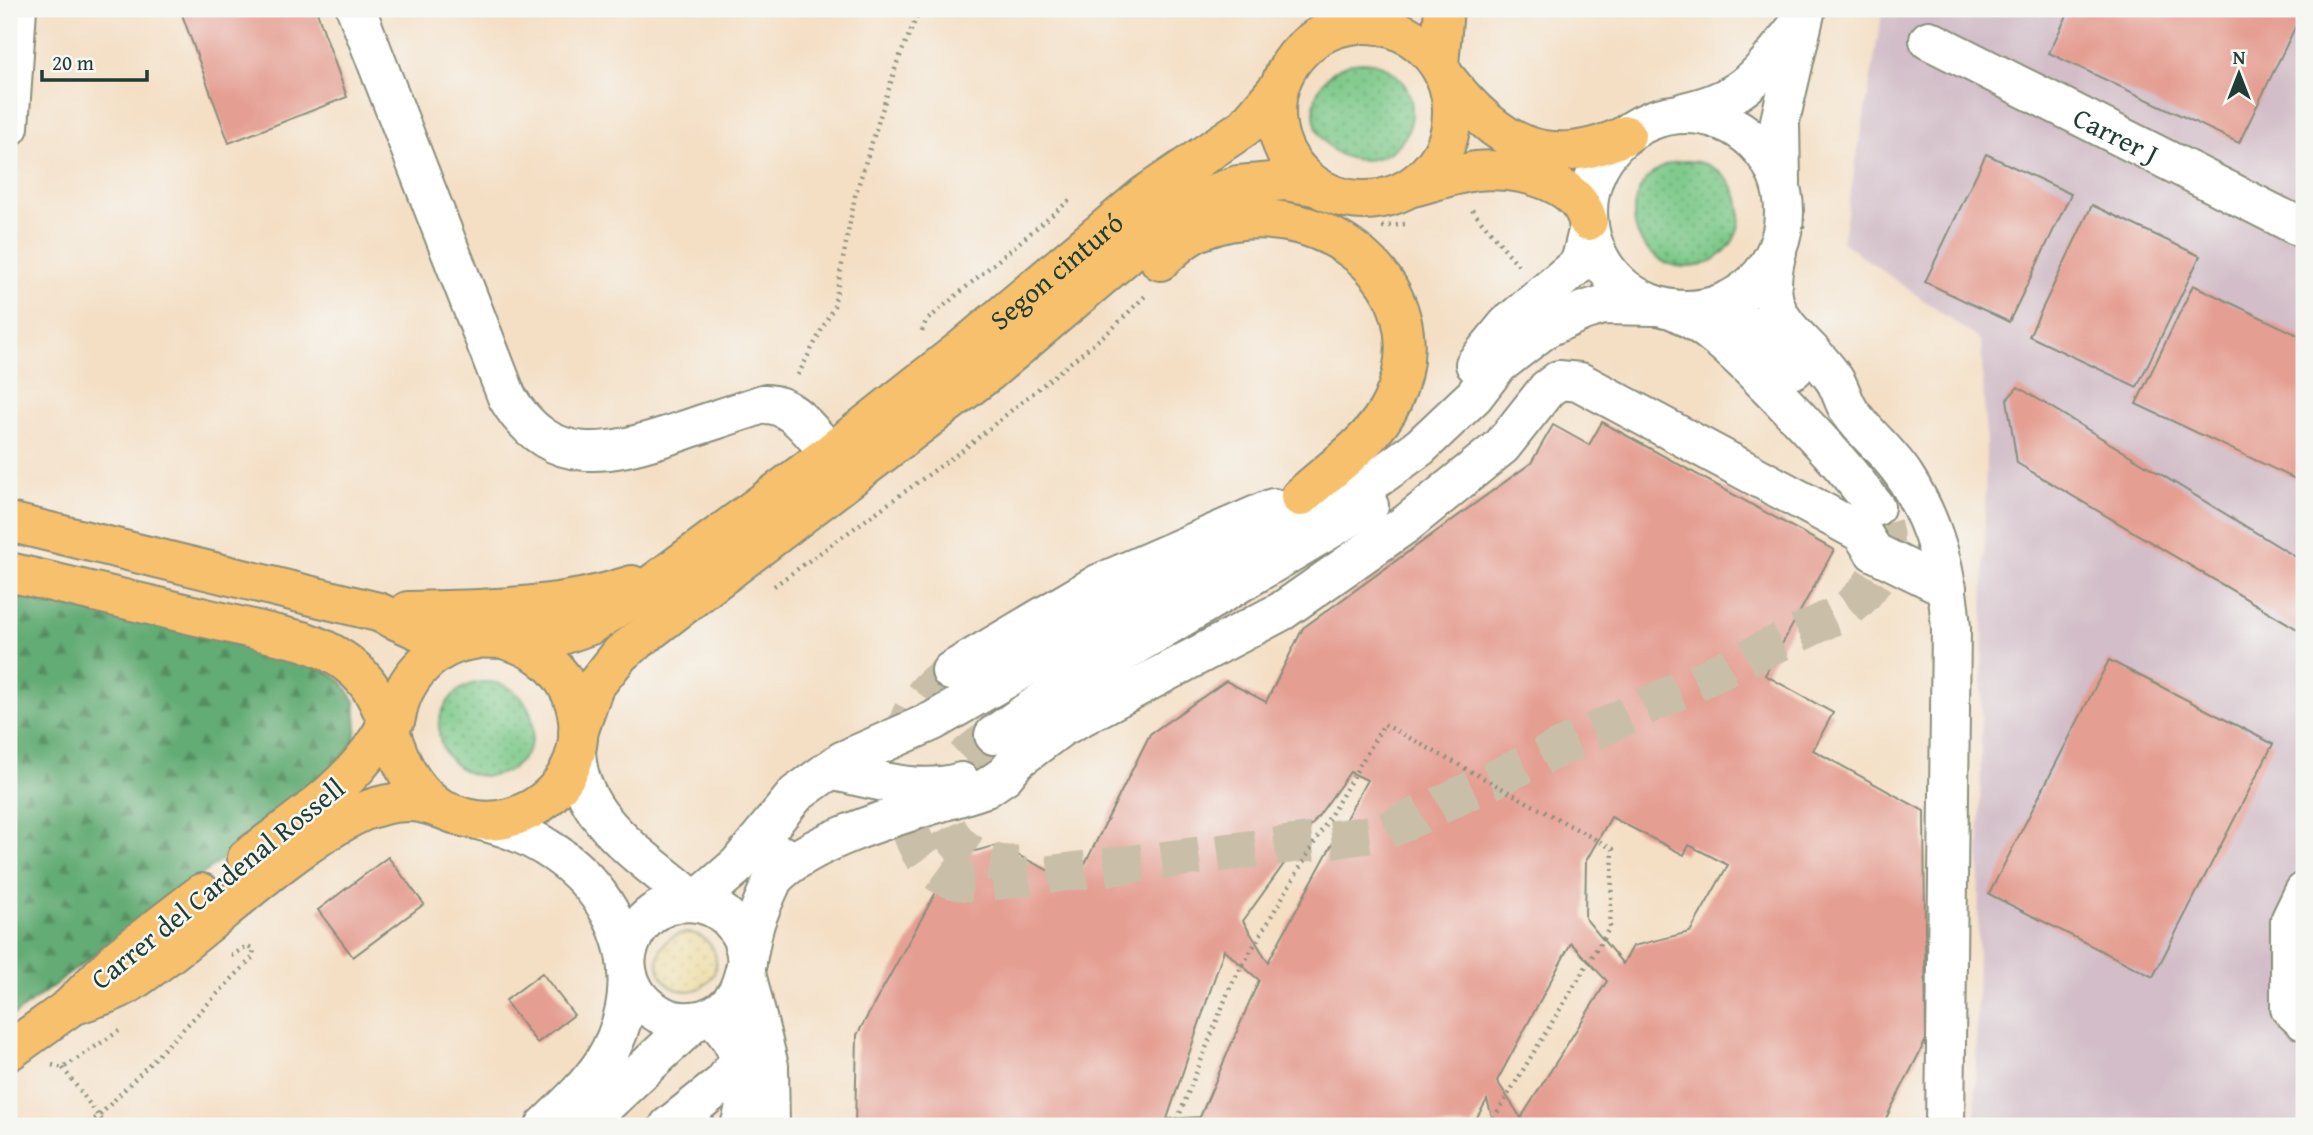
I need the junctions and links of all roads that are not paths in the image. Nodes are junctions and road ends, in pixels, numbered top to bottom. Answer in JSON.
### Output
{"nodes":[{"id":1,"x":18,"y":9,"type":"edge"},
{"id":2,"x":356,"y":9,"type":"edge"},
{"id":3,"x":1444,"y":9,"type":"edge"},
{"id":4,"x":1805,"y":13,"type":"edge"},
{"id":5,"x":1347,"y":19,"type":"edge"},
{"id":6,"x":1929,"y":40,"type":"dead end"},
{"id":7,"x":1443,"y":71,"type":"junction"},
{"id":8,"x":1278,"y":88,"type":"junction"},
{"id":9,"x":1671,"y":115,"type":"junction"},
{"id":10,"x":9,"y":128,"type":"edge"},
{"id":11,"x":1626,"y":135,"type":"junction"},
{"id":12,"x":1315,"y":186,"type":"junction"},
{"id":13,"x":1782,"y":188,"type":"junction"},
{"id":14,"x":1413,"y":203,"type":"junction"},
{"id":15,"x":2301,"y":219,"type":"edge"},
{"id":16,"x":1589,"y":224,"type":"junction"},
{"id":17,"x":1777,"y":251,"type":"junction"},
{"id":18,"x":1677,"y":308,"type":"junction"},
{"id":19,"x":1535,"y":337,"type":"junction"},
{"id":20,"x":989,"y":372,"type":"junction"},
{"id":21,"x":1851,"y":412,"type":"junction"},
{"id":22,"x":830,"y":453,"type":"junction"},
{"id":23,"x":1300,"y":497,"type":"junction"},
{"id":24,"x":1924,"y":511,"type":"junction"},
{"id":25,"x":1869,"y":520,"type":"junction"},
{"id":26,"x":9,"y":522,"type":"edge"},
{"id":27,"x":1231,"y":555,"type":"junction"},
{"id":28,"x":681,"y":563,"type":"junction"},
{"id":29,"x":9,"y":572,"type":"edge"},
{"id":30,"x":1947,"y":588,"type":"junction"},
{"id":31,"x":378,"y":612,"type":"junction"},
{"id":32,"x":488,"y":639,"type":"junction"},
{"id":33,"x":951,"y":671,"type":"tunnel mouth"},
{"id":34,"x":363,"y":677,"type":"junction"},
{"id":35,"x":396,"y":722,"type":"junction"},
{"id":36,"x":577,"y":743,"type":"junction"},
{"id":37,"x":1006,"y":747,"type":"junction"},
{"id":38,"x":356,"y":768,"type":"junction"},
{"id":39,"x":829,"y":770,"type":"junction"},
{"id":40,"x":439,"y":808,"type":"junction"},
{"id":41,"x":481,"y":821,"type":"junction"},
{"id":42,"x":774,"y":878,"type":"junction"},
{"id":43,"x":2304,"y":892,"type":"edge"},
{"id":44,"x":695,"y":902,"type":"junction"},
{"id":45,"x":627,"y":966,"type":"junction"},
{"id":46,"x":746,"y":968,"type":"junction"},
{"id":47,"x":70,"y":1007,"type":"junction"},
{"id":48,"x":2297,"y":1015,"type":"edge"},
{"id":49,"x":703,"y":1019,"type":"junction"},
{"id":50,"x":736,"y":1056,"type":"junction"},
{"id":51,"x":24,"y":1057,"type":"edge"},
{"id":52,"x":545,"y":1126,"type":"edge"},
{"id":53,"x":583,"y":1126,"type":"edge"},
{"id":54,"x":669,"y":1126,"type":"edge"},
{"id":55,"x":706,"y":1126,"type":"edge"},
{"id":56,"x":740,"y":1126,"type":"edge"},
{"id":57,"x":771,"y":1126,"type":"edge"},
{"id":58,"x":1945,"y":1126,"type":"edge"}],
"edges":[{"from":1,"to":10,"type":"street"},
{"from":2,"to":22,"type":"street"},
{"from":3,"to":7,"type":"highway"},
{"from":4,"to":9,"type":"street"},
{"from":4,"to":13,"type":"street"},
{"from":5,"to":7,"type":"highway"},
{"from":5,"to":8,"type":"highway"},
{"from":6,"to":15,"type":"street","name":"Carrer J"},
{"from":7,"to":11,"type":"highway"},
{"from":7,"to":14,"type":"highway"},
{"from":8,"to":12,"type":"highway"},
{"from":8,"to":22,"type":"highway","name":"Segon cinturó"},
{"from":9,"to":11,"type":"street"},
{"from":9,"to":13,"type":"street"},
{"from":11,"to":16,"type":"street"},
{"from":12,"to":14,"type":"highway"},
{"from":12,"to":20,"type":"highway"},
{"from":13,"to":17,"type":"street"},
{"from":14,"to":16,"type":"highway"},
{"from":16,"to":18,"type":"street"},
{"from":16,"to":23,"type":"street"},
{"from":17,"to":18,"type":"street"},
{"from":17,"to":21,"type":"street"},
{"from":18,"to":19,"type":"street"},
{"from":18,"to":21,"type":"street"},
{"from":18,"to":25,"type":"street"},
{"from":19,"to":27,"type":"street"},
{"from":19,"to":37,"type":"street"},
{"from":20,"to":23,"type":"highway"},
{"from":20,"to":36,"type":"highway"},
{"from":21,"to":24,"type":"street"},
{"from":22,"to":28,"type":"highway","name":"Segon cinturó"},
{"from":23,"to":27,"type":"street"},
{"from":23,"to":33,"type":"street"},
{"from":24,"to":25,"type":"street"},
{"from":24,"to":30,"type":"street"},
{"from":25,"to":30,"type":"street"},
{"from":25,"to":37,"type":"street"},
{"from":26,"to":31,"type":"highway"},
{"from":27,"to":39,"type":"street"},
{"from":28,"to":31,"type":"highway"},
{"from":28,"to":32,"type":"highway"},
{"from":29,"to":34,"type":"highway"},
{"from":30,"to":58,"type":"street"},
{"from":31,"to":32,"type":"highway"},
{"from":32,"to":35,"type":"highway"},
{"from":32,"to":36,"type":"highway"},
{"from":34,"to":35,"type":"highway"},
{"from":34,"to":38,"type":"highway"},
{"from":35,"to":38,"type":"highway","name":"Carrer del Cardenal Rossell"},
{"from":35,"to":40,"type":"highway"},
{"from":36,"to":41,"type":"highway"},
{"from":36,"to":44,"type":"street"},
{"from":37,"to":39,"type":"street"},
{"from":37,"to":42,"type":"street"},
{"from":38,"to":47,"type":"highway","name":"Carrer del Cardenal Rossell"},
{"from":39,"to":42,"type":"street"},
{"from":39,"to":44,"type":"street"},
{"from":40,"to":41,"type":"highway"},
{"from":40,"to":47,"type":"highway"},
{"from":41,"to":45,"type":"street"},
{"from":42,"to":46,"type":"street"},
{"from":43,"to":48,"type":"street"},
{"from":44,"to":45,"type":"street"},
{"from":44,"to":46,"type":"street"},
{"from":45,"to":49,"type":"street"},
{"from":45,"to":52,"type":"street"},
{"from":46,"to":49,"type":"street"},
{"from":46,"to":57,"type":"street"},
{"from":47,"to":51,"type":"highway","name":"Carrer del Cardenal Rossell"},
{"from":49,"to":50,"type":"street"},
{"from":49,"to":53,"type":"street"},
{"from":50,"to":54,"type":"street"},
{"from":50,"to":55,"type":"street"},
{"from":50,"to":56,"type":"street"}]}
